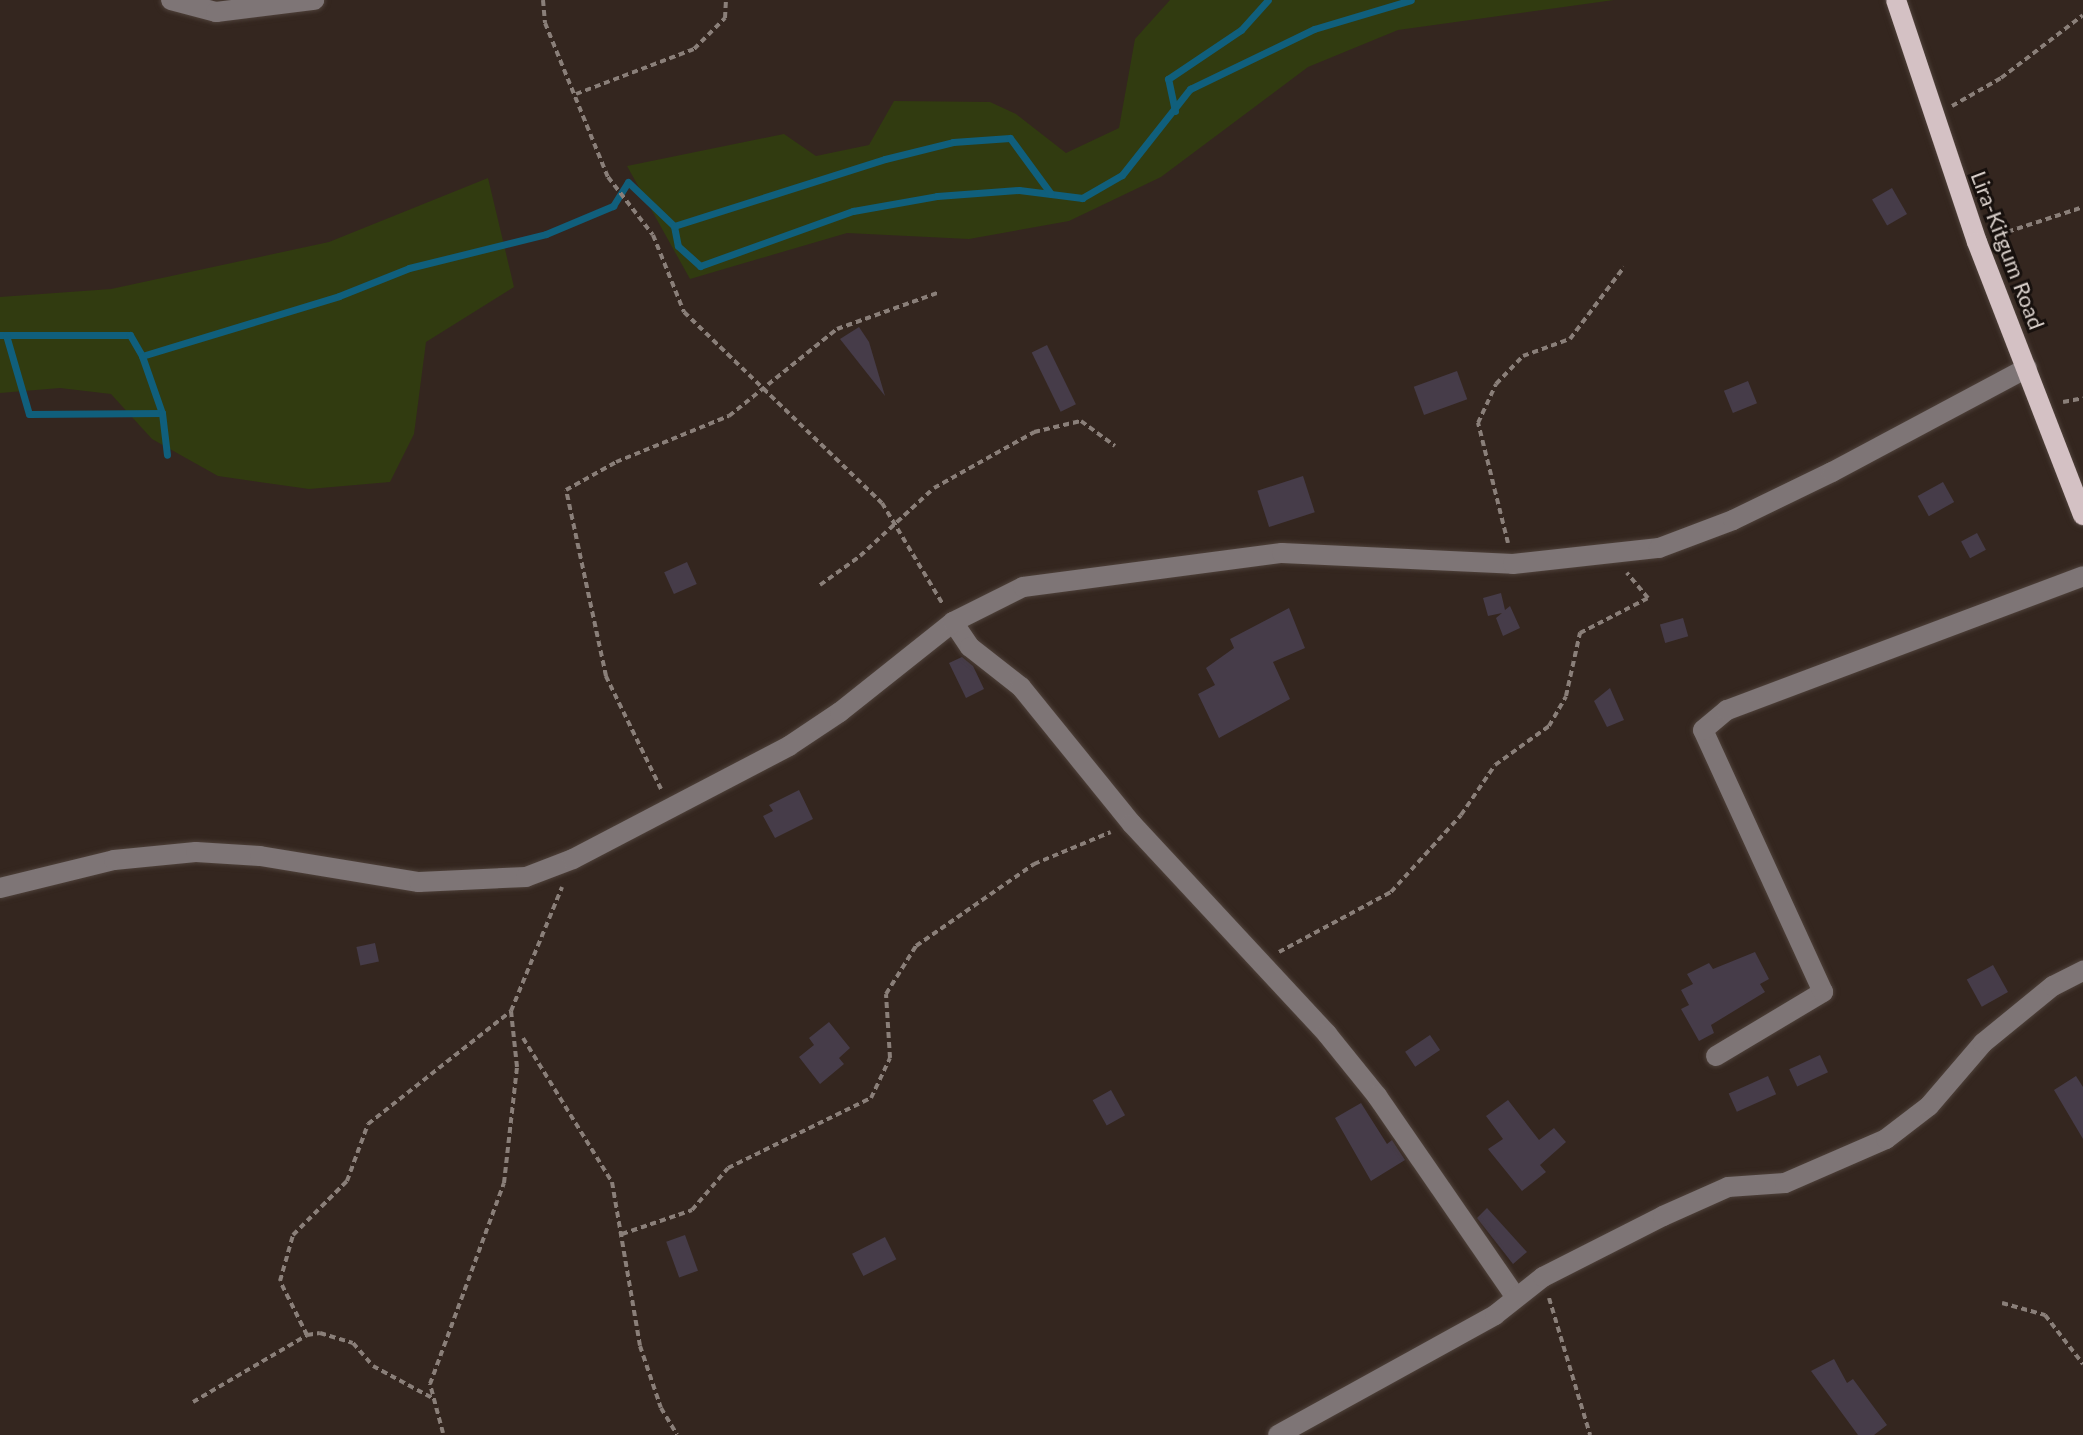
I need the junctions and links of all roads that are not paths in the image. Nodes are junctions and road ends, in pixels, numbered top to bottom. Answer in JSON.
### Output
{"nodes":[{"id":1,"x":171,"y":0,"type":"edge"},
{"id":2,"x":314,"y":0,"type":"edge"},
{"id":3,"x":1896,"y":0,"type":"edge"},
{"id":4,"x":2027,"y":368,"type":"junction"},
{"id":5,"x":2083,"y":515,"type":"edge"},
{"id":6,"x":2083,"y":576,"type":"edge"},
{"id":7,"x":953,"y":622,"type":"junction"},
{"id":8,"x":0,"y":888,"type":"edge"},
{"id":9,"x":2083,"y":971,"type":"edge"},
{"id":10,"x":1716,"y":1056,"type":"dead end"},
{"id":11,"x":1515,"y":1296,"type":"junction"},
{"id":12,"x":1278,"y":1435,"type":"edge"}],
"edges":[{"from":1,"to":2,"type":"street"},
{"from":3,"to":4,"type":"main road","name":"Lira-Kitgum Road"},
{"from":4,"to":5,"type":"main road","name":"Lira-Kitgum Road"},
{"from":4,"to":7,"type":"street"},
{"from":6,"to":10,"type":"street"},
{"from":7,"to":8,"type":"street"},
{"from":7,"to":11,"type":"street"},
{"from":9,"to":11,"type":"street"},
{"from":11,"to":12,"type":"street"}]}
